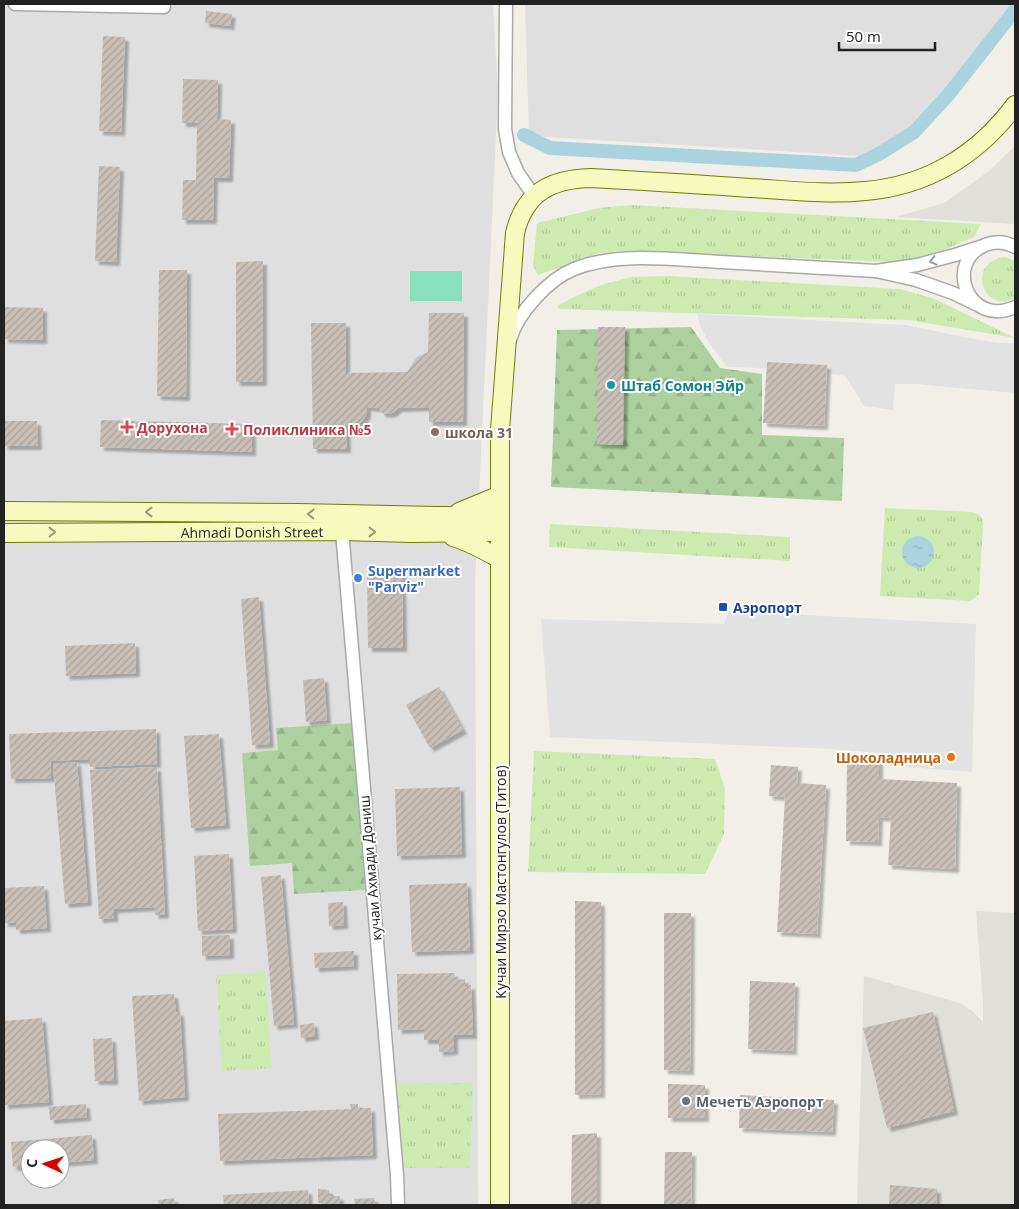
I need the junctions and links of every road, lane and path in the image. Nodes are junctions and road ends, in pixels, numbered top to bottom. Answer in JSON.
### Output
{"nodes":[{"id":1,"x":15,"y":4,"type":"edge"},
{"id":2,"x":506,"y":4,"type":"edge"},
{"id":3,"x":164,"y":7,"type":"dead end"},
{"id":4,"x":1015,"y":105,"type":"edge"},
{"id":5,"x":534,"y":196,"type":"junction"},
{"id":6,"x":980,"y":247,"type":"junction"},
{"id":7,"x":1015,"y":247,"type":"edge"},
{"id":8,"x":876,"y":271,"type":"junction"},
{"id":9,"x":976,"y":304,"type":"junction"},
{"id":10,"x":1015,"y":308,"type":"edge"},
{"id":11,"x":505,"y":360,"type":"junction"},
{"id":12,"x":500,"y":495,"type":"junction"},
{"id":13,"x":4,"y":512,"type":"edge"},
{"id":14,"x":435,"y":524,"type":"junction"},
{"id":15,"x":500,"y":524,"type":"junction"},
{"id":16,"x":342,"y":532,"type":"junction"},
{"id":17,"x":4,"y":533,"type":"edge"},
{"id":18,"x":500,"y":559,"type":"junction"},
{"id":19,"x":398,"y":1205,"type":"edge"},
{"id":20,"x":500,"y":1205,"type":"edge"}],
"edges":[{"from":1,"to":3,"type":"street"},
{"from":2,"to":5,"type":"street"},
{"from":4,"to":5,"type":"street"},
{"from":5,"to":11,"type":"street","name":"Кучаи Мирзо Мастонгулов (Титов)"},
{"from":6,"to":7,"type":"street"},
{"from":6,"to":8,"type":"street","one_way":true},
{"from":6,"to":9,"type":"street"},
{"from":8,"to":9,"type":"street"},
{"from":8,"to":11,"type":"street"},
{"from":9,"to":10,"type":"street"},
{"from":11,"to":12,"type":"street","name":"Кучаи Мирзо Мастонгулов (Титов)"},
{"from":12,"to":14,"type":"street"},
{"from":12,"to":15,"type":"street","name":"Кучаи Мирзо Мастонгулов (Титов)"},
{"from":14,"to":13,"type":"street","name":"Ahmadi Donish Street","one_way":true},
{"from":14,"to":15,"type":"street","name":"Ahmadi Donish Street"},
{"from":16,"to":14,"type":"street","name":"Ahmadi Donish Street","one_way":true},
{"from":14,"to":18,"type":"street"},
{"from":15,"to":18,"type":"street","name":"Кучаи Мирзо Мастонгулов (Титов)"},
{"from":17,"to":16,"type":"street","name":"Ahmadi Donish Street","one_way":true},
{"from":16,"to":19,"type":"street","name":"кучаи Ахмади Дониш"},
{"from":18,"to":20,"type":"street","name":"Кучаи Мирзо Мастонгулов (Титов)"}]}
